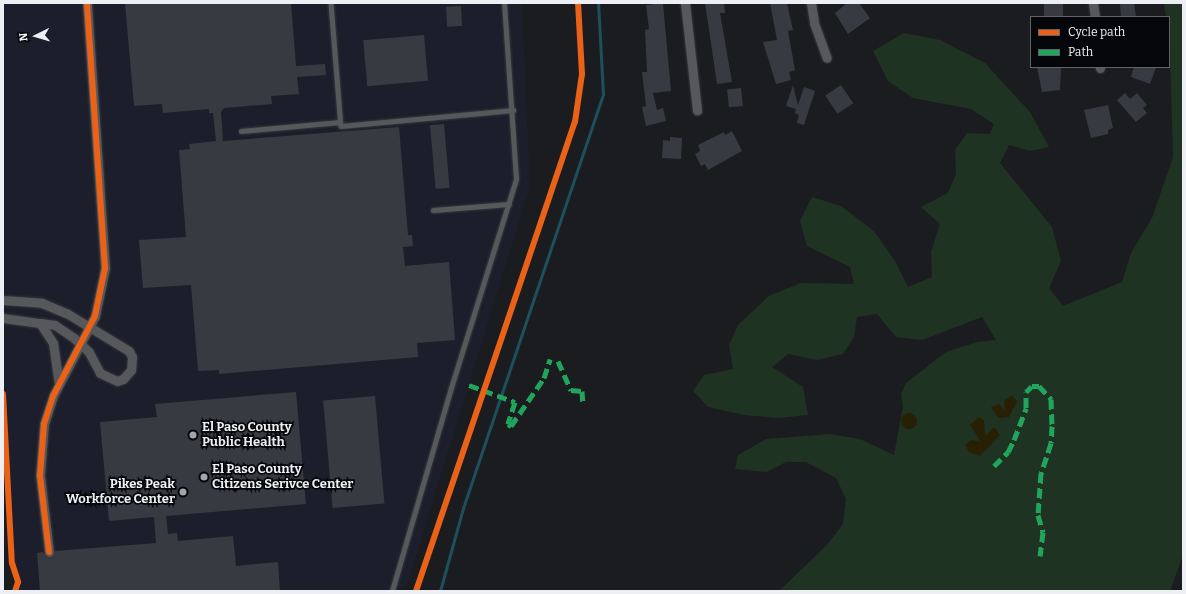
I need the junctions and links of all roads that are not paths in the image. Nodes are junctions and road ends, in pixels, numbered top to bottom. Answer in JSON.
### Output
{"nodes":[{"id":1,"x":87,"y":3,"type":"edge"},
{"id":2,"x":331,"y":3,"type":"edge"},
{"id":3,"x":504,"y":3,"type":"edge"},
{"id":4,"x":684,"y":3,"type":"edge"},
{"id":5,"x":811,"y":3,"type":"edge"},
{"id":6,"x":1093,"y":3,"type":"edge"},
{"id":7,"x":1095,"y":16,"type":"edge"},
{"id":8,"x":827,"y":58,"type":"dead end"},
{"id":9,"x":513,"y":110,"type":"junction"},
{"id":10,"x":697,"y":110,"type":"dead end"},
{"id":11,"x":340,"y":122,"type":"junction"},
{"id":12,"x":241,"y":131,"type":"dead end"},
{"id":13,"x":509,"y":204,"type":"junction"},
{"id":14,"x":434,"y":210,"type":"dead end"},
{"id":15,"x":3,"y":300,"type":"edge"},
{"id":16,"x":3,"y":318,"type":"edge"},
{"id":17,"x":40,"y":323,"type":"junction"},
{"id":18,"x":90,"y":329,"type":"junction"},
{"id":19,"x":81,"y":345,"type":"junction"},
{"id":20,"x":59,"y":384,"type":"junction"},
{"id":21,"x":49,"y":552,"type":"dead end"},
{"id":22,"x":392,"y":591,"type":"edge"}],
"edges":[{"from":1,"to":18,"type":"street"},
{"from":2,"to":11,"type":"lane"},
{"from":3,"to":9,"type":"lane"},
{"from":4,"to":10,"type":"street"},
{"from":5,"to":8,"type":"street"},
{"from":6,"to":7,"type":"street"},
{"from":9,"to":11,"type":"lane"},
{"from":9,"to":13,"type":"lane"},
{"from":11,"to":12,"type":"lane"},
{"from":13,"to":14,"type":"lane"},
{"from":13,"to":22,"type":"lane"},
{"from":15,"to":18,"type":"street"},
{"from":16,"to":17,"type":"street"},
{"from":17,"to":19,"type":"street"},
{"from":17,"to":20,"type":"street"},
{"from":18,"to":19,"type":"street"},
{"from":18,"to":19,"type":"street"},
{"from":19,"to":20,"type":"street"},
{"from":20,"to":21,"type":"street"}]}
